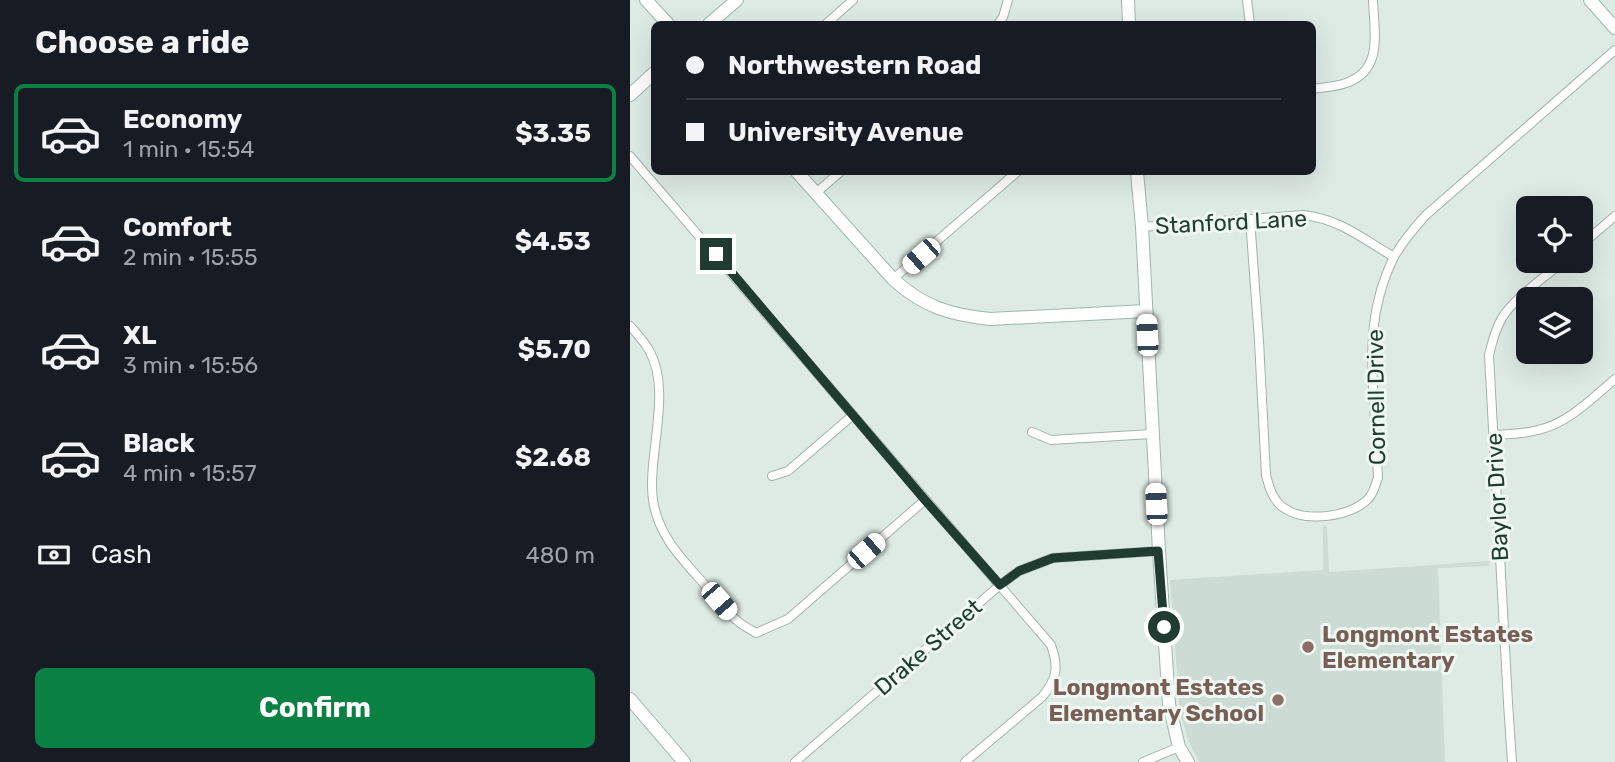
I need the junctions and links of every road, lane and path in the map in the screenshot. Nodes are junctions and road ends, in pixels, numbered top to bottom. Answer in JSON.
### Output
{"nodes":[{"id":1,"x":646,"y":0,"type":"edge"},
{"id":2,"x":737,"y":0,"type":"edge"},
{"id":3,"x":853,"y":0,"type":"edge"},
{"id":4,"x":1008,"y":0,"type":"edge"},
{"id":5,"x":1128,"y":0,"type":"edge"},
{"id":6,"x":1247,"y":0,"type":"edge"},
{"id":7,"x":1373,"y":0,"type":"edge"},
{"id":8,"x":1590,"y":0,"type":"edge"},
{"id":9,"x":665,"y":21,"type":"edge"},
{"id":10,"x":712,"y":21,"type":"edge"},
{"id":11,"x":829,"y":21,"type":"edge"},
{"id":12,"x":1000,"y":21,"type":"edge"},
{"id":13,"x":1129,"y":21,"type":"edge"},
{"id":14,"x":1250,"y":21,"type":"edge"},
{"id":15,"x":1615,"y":28,"type":"edge"},
{"id":16,"x":1615,"y":50,"type":"edge"},
{"id":17,"x":651,"y":76,"type":"edge"},
{"id":18,"x":1316,"y":88,"type":"edge"},
{"id":19,"x":630,"y":95,"type":"edge"},
{"id":20,"x":630,"y":156,"type":"edge"},
{"id":21,"x":800,"y":175,"type":"edge"},
{"id":22,"x":837,"y":175,"type":"edge"},
{"id":23,"x":1014,"y":175,"type":"edge"},
{"id":24,"x":1137,"y":175,"type":"edge"},
{"id":25,"x":816,"y":193,"type":"junction"},
{"id":26,"x":1615,"y":216,"type":"edge"},
{"id":27,"x":1250,"y":219,"type":"junction"},
{"id":28,"x":1142,"y":228,"type":"junction"},
{"id":29,"x":1593,"y":235,"type":"edge"},
{"id":30,"x":1394,"y":257,"type":"junction"},
{"id":31,"x":1550,"y":273,"type":"edge"},
{"id":32,"x":894,"y":279,"type":"junction"},
{"id":33,"x":1146,"y":311,"type":"junction"},
{"id":34,"x":630,"y":326,"type":"edge"},
{"id":35,"x":1615,"y":379,"type":"edge"},
{"id":36,"x":853,"y":415,"type":"junction"},
{"id":37,"x":1032,"y":432,"type":"dead end"},
{"id":38,"x":1152,"y":433,"type":"junction"},
{"id":39,"x":1494,"y":435,"type":"junction"},
{"id":40,"x":772,"y":476,"type":"dead end"},
{"id":41,"x":925,"y":500,"type":"junction"},
{"id":42,"x":1158,"y":551,"type":"junction"},
{"id":43,"x":1000,"y":585,"type":"junction"},
{"id":44,"x":630,"y":699,"type":"edge"},
{"id":45,"x":1179,"y":747,"type":"junction"},
{"id":46,"x":684,"y":762,"type":"edge"},
{"id":47,"x":795,"y":762,"type":"edge"},
{"id":48,"x":965,"y":762,"type":"edge"},
{"id":49,"x":1143,"y":762,"type":"edge"},
{"id":50,"x":1188,"y":762,"type":"edge"},
{"id":51,"x":1513,"y":762,"type":"edge"}],
"edges":[{"from":1,"to":9,"type":"street"},
{"from":2,"to":10,"type":"street"},
{"from":3,"to":11,"type":"street"},
{"from":4,"to":12,"type":"street"},
{"from":5,"to":13,"type":"street"},
{"from":6,"to":14,"type":"street"},
{"from":7,"to":18,"type":"street"},
{"from":8,"to":15,"type":"street"},
{"from":16,"to":30,"type":"street","name":"Cornell Drive"},
{"from":17,"to":19,"type":"street"},
{"from":20,"to":36,"type":"street"},
{"from":21,"to":25,"type":"street"},
{"from":22,"to":25,"type":"street"},
{"from":23,"to":32,"type":"street"},
{"from":24,"to":28,"type":"street"},
{"from":25,"to":32,"type":"street"},
{"from":26,"to":29,"type":"street"},
{"from":27,"to":28,"type":"street","name":"Stanford Lane"},
{"from":27,"to":30,"type":"street","name":"Stanford Lane"},
{"from":27,"to":30,"type":"street","name":"Cornell Drive"},
{"from":28,"to":33,"type":"street"},
{"from":31,"to":39,"type":"street","name":"Baylor Drive"},
{"from":32,"to":33,"type":"street"},
{"from":33,"to":38,"type":"street"},
{"from":34,"to":41,"type":"street"},
{"from":35,"to":39,"type":"street"},
{"from":36,"to":40,"type":"street"},
{"from":36,"to":41,"type":"street"},
{"from":37,"to":38,"type":"street"},
{"from":38,"to":42,"type":"street"},
{"from":39,"to":51,"type":"street","name":"Baylor Drive"},
{"from":41,"to":43,"type":"street"},
{"from":42,"to":43,"type":"street","name":"Drake Street"},
{"from":42,"to":45,"type":"street"},
{"from":43,"to":47,"type":"street","name":"Drake Street"},
{"from":43,"to":48,"type":"street"},
{"from":44,"to":46,"type":"street"},
{"from":45,"to":49,"type":"street"},
{"from":45,"to":50,"type":"street"}]}
